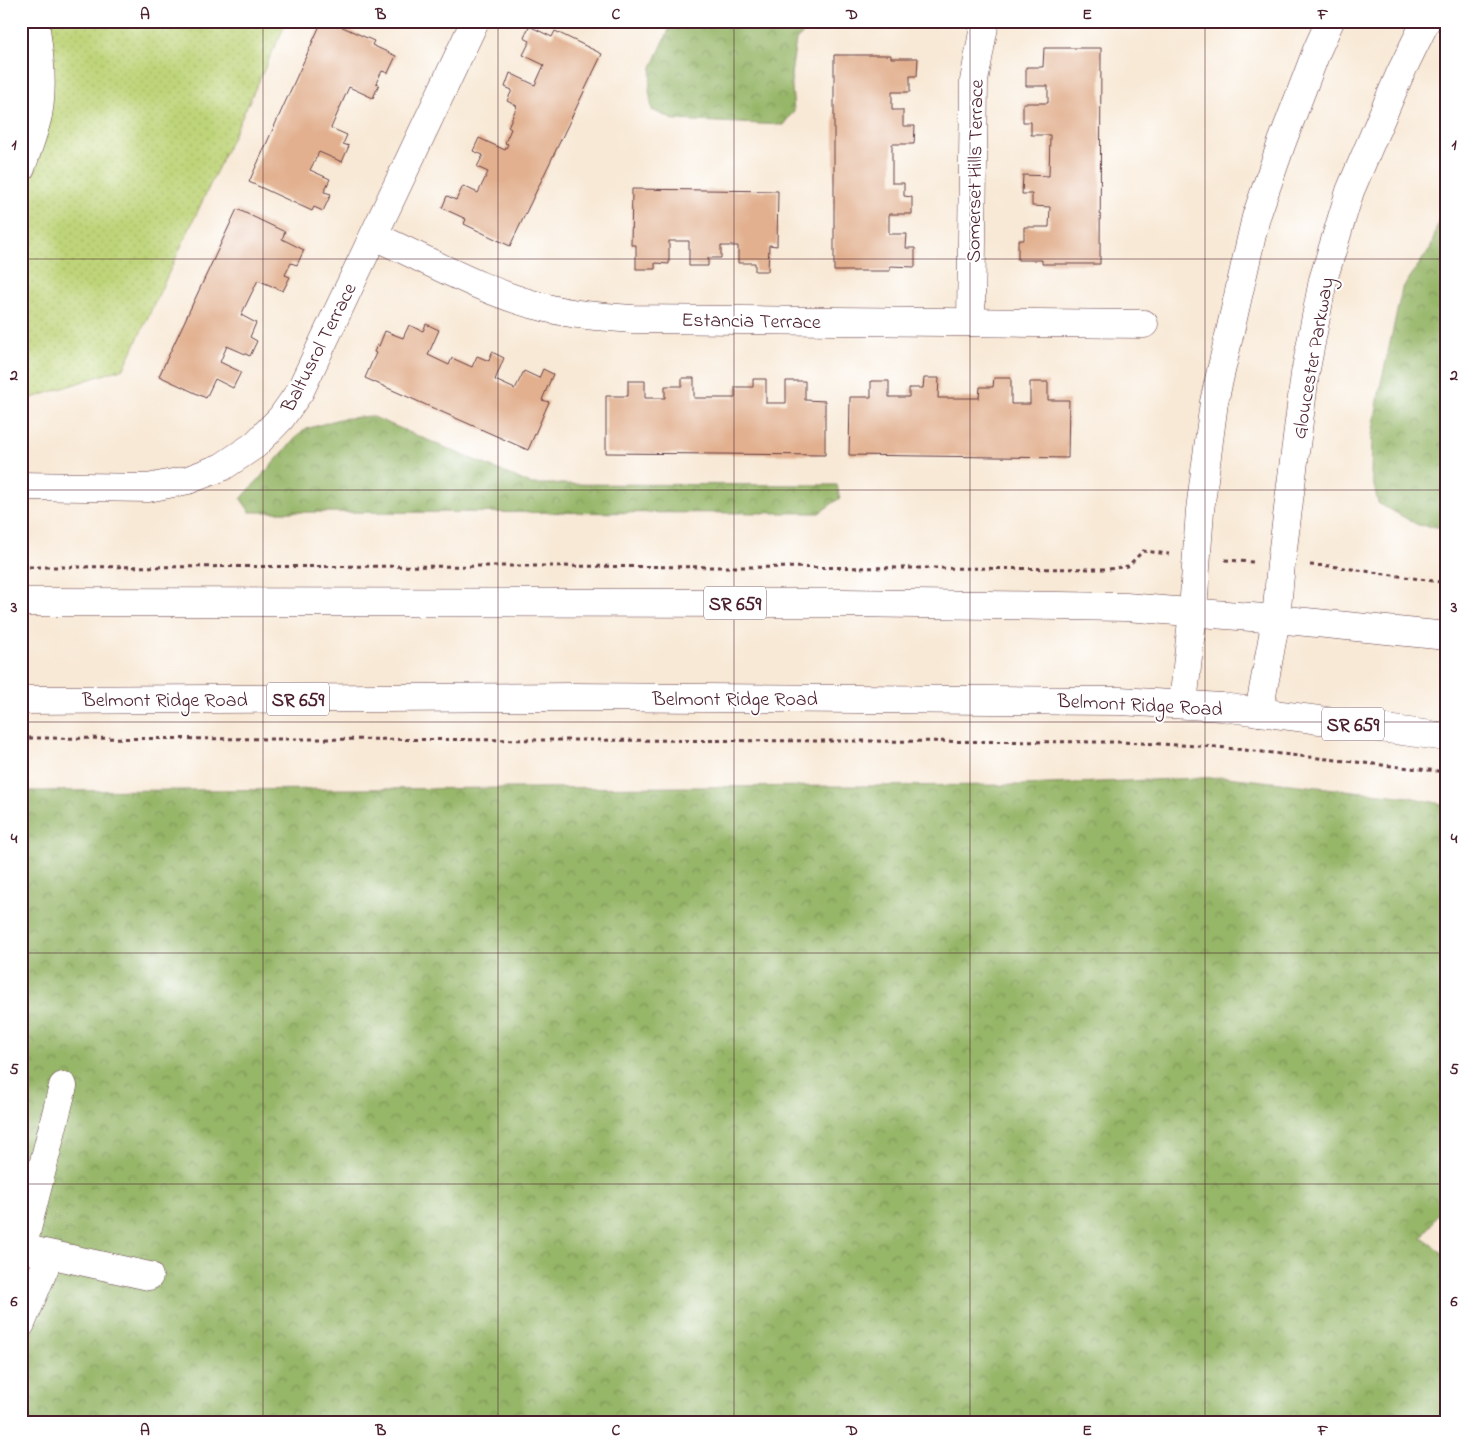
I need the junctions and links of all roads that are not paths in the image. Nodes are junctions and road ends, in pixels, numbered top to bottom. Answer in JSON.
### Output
{"nodes":[{"id":1,"x":35,"y":21,"type":"edge"},
{"id":2,"x":475,"y":21,"type":"edge"},
{"id":3,"x":985,"y":21,"type":"edge"},
{"id":4,"x":1330,"y":21,"type":"edge"},
{"id":5,"x":1426,"y":21,"type":"edge"},
{"id":6,"x":21,"y":168,"type":"edge"},
{"id":7,"x":374,"y":236,"type":"junction"},
{"id":8,"x":971,"y":322,"type":"junction"},
{"id":9,"x":1144,"y":324,"type":"dead end"},
{"id":10,"x":21,"y":486,"type":"edge"},
{"id":11,"x":21,"y":602,"type":"edge"},
{"id":12,"x":1193,"y":611,"type":"junction"},
{"id":13,"x":1276,"y":619,"type":"junction"},
{"id":14,"x":1447,"y":636,"type":"edge"},
{"id":15,"x":21,"y":700,"type":"edge"},
{"id":16,"x":1183,"y":704,"type":"junction"},
{"id":17,"x":1259,"y":712,"type":"junction"},
{"id":18,"x":1447,"y":736,"type":"edge"},
{"id":19,"x":63,"y":1086,"type":"dead end"},
{"id":20,"x":21,"y":1248,"type":"edge"},
{"id":21,"x":50,"y":1254,"type":"junction"},
{"id":22,"x":149,"y":1276,"type":"dead end"},
{"id":23,"x":21,"y":1324,"type":"edge"}],
"edges":[{"from":1,"to":6,"type":"main road"},
{"from":2,"to":7,"type":"main road","name":"Baltusrol Terrace"},
{"from":3,"to":8,"type":"main road","name":"Somerset Hills Terrace"},
{"from":4,"to":12,"type":"main road"},
{"from":5,"to":13,"type":"main road","name":"Gloucester Parkway"},
{"from":7,"to":8,"type":"main road","name":"Estancia Terrace"},
{"from":7,"to":10,"type":"main road","name":"Baltusrol Terrace"},
{"from":8,"to":9,"type":"main road","name":"Estancia Terrace"},
{"from":11,"to":12,"type":"main road","number":"SR 659"},
{"from":12,"to":13,"type":"main road","number":"SR 659"},
{"from":12,"to":16,"type":"main road"},
{"from":13,"to":14,"type":"main road","number":"SR 659"},
{"from":13,"to":17,"type":"main road","name":"Gloucester Parkway"},
{"from":15,"to":16,"type":"main road","name":"Belmont Ridge Road","number":"SR 659"},
{"from":16,"to":17,"type":"main road","name":"Belmont Ridge Road","number":"SR 659"},
{"from":17,"to":18,"type":"main road","name":"Belmont Ridge Road","number":"SR 659"},
{"from":19,"to":20,"type":"main road"},
{"from":20,"to":21,"type":"main road"},
{"from":21,"to":22,"type":"main road"},
{"from":21,"to":23,"type":"main road"}]}
